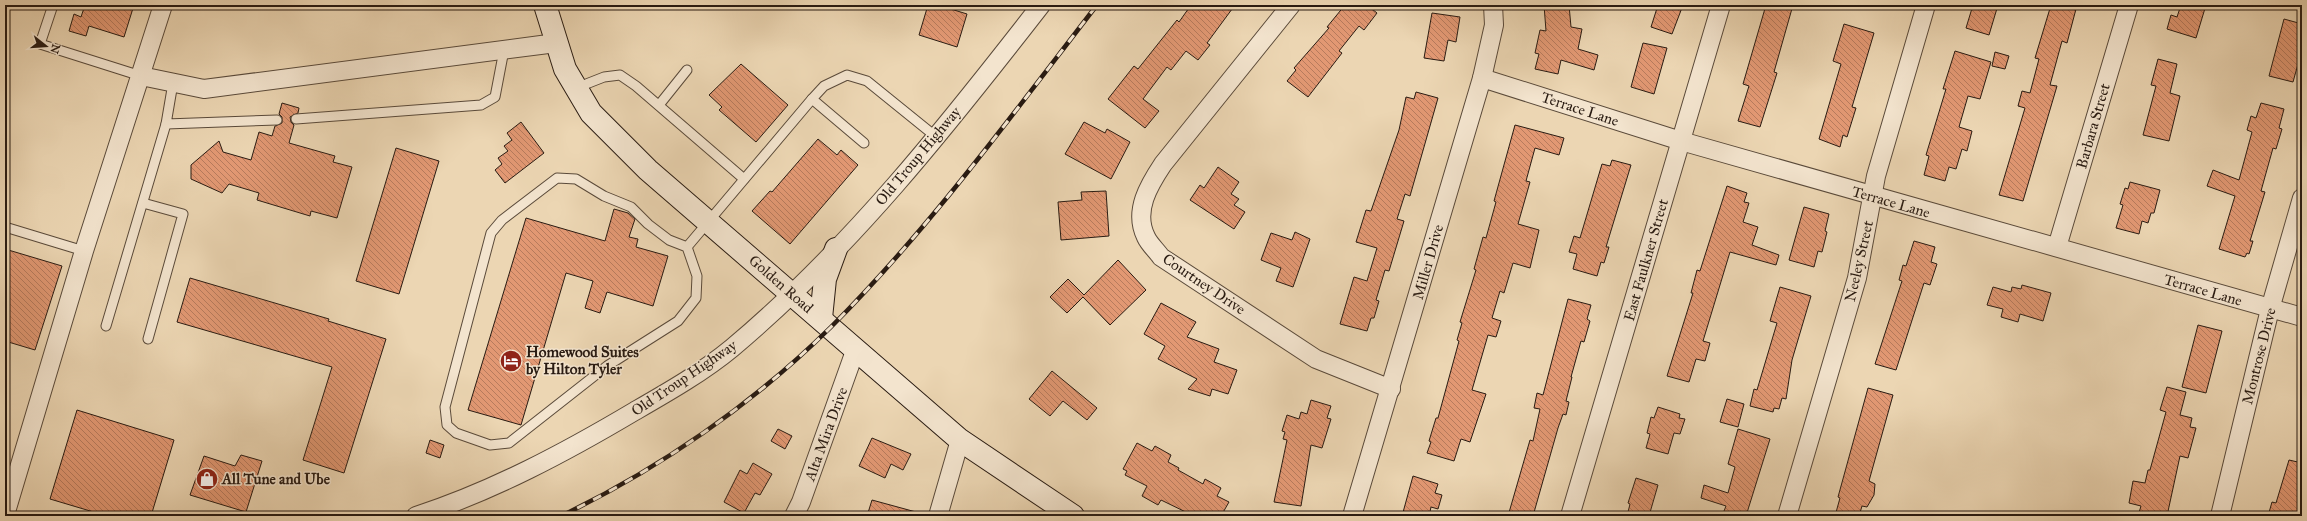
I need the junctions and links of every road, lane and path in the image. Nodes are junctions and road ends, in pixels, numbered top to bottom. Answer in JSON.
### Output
{"nodes":[{"id":1,"x":53,"y":5,"type":"edge"},
{"id":2,"x":163,"y":5,"type":"edge"},
{"id":3,"x":545,"y":5,"type":"edge"},
{"id":4,"x":1041,"y":5,"type":"edge"},
{"id":5,"x":1291,"y":5,"type":"edge"},
{"id":6,"x":1493,"y":5,"type":"edge"},
{"id":7,"x":1721,"y":5,"type":"edge"},
{"id":8,"x":1926,"y":5,"type":"edge"},
{"id":9,"x":2129,"y":5,"type":"edge"},
{"id":10,"x":556,"y":43,"type":"junction"},
{"id":11,"x":504,"y":50,"type":"junction"},
{"id":12,"x":687,"y":70,"type":"dead end"},
{"id":13,"x":141,"y":76,"type":"junction"},
{"id":14,"x":1482,"y":78,"type":"junction"},
{"id":15,"x":173,"y":83,"type":"junction"},
{"id":16,"x":576,"y":88,"type":"junction"},
{"id":17,"x":812,"y":99,"type":"junction"},
{"id":18,"x":659,"y":105,"type":"junction"},
{"id":19,"x":296,"y":119,"type":"dead end"},
{"id":20,"x":277,"y":120,"type":"dead end"},
{"id":21,"x":166,"y":124,"type":"junction"},
{"id":22,"x":935,"y":136,"type":"junction"},
{"id":23,"x":1681,"y":141,"type":"junction"},
{"id":24,"x":864,"y":143,"type":"dead end"},
{"id":25,"x":744,"y":179,"type":"junction"},
{"id":26,"x":1874,"y":197,"type":"junction"},
{"id":27,"x":2302,"y":198,"type":"edge"},
{"id":28,"x":143,"y":203,"type":"junction"},
{"id":29,"x":708,"y":221,"type":"junction"},
{"id":30,"x":5,"y":227,"type":"edge"},
{"id":31,"x":687,"y":247,"type":"junction"},
{"id":32,"x":2057,"y":247,"type":"junction"},
{"id":33,"x":836,"y":249,"type":"junction"},
{"id":34,"x":84,"y":251,"type":"junction"},
{"id":35,"x":792,"y":293,"type":"junction"},
{"id":36,"x":2270,"y":309,"type":"junction"},
{"id":37,"x":2302,"y":317,"type":"edge"},
{"id":38,"x":821,"y":318,"type":"junction"},
{"id":39,"x":106,"y":326,"type":"dead end"},
{"id":40,"x":148,"y":339,"type":"dead end"},
{"id":41,"x":856,"y":351,"type":"junction"},
{"id":42,"x":1391,"y":389,"type":"junction"},
{"id":43,"x":960,"y":440,"type":"junction"},
{"id":44,"x":5,"y":515,"type":"edge"},
{"id":45,"x":416,"y":516,"type":"edge"},
{"id":46,"x":794,"y":516,"type":"edge"},
{"id":47,"x":938,"y":516,"type":"edge"},
{"id":48,"x":1073,"y":516,"type":"edge"},
{"id":49,"x":1352,"y":516,"type":"edge"},
{"id":50,"x":1570,"y":516,"type":"edge"},
{"id":51,"x":1787,"y":516,"type":"edge"},
{"id":52,"x":2220,"y":516,"type":"edge"}],
"edges":[{"from":1,"to":13,"type":"lane"},
{"from":2,"to":13,"type":"street"},
{"from":3,"to":10,"type":"street","name":"Golden Road"},
{"from":4,"to":22,"type":"street","name":"Old Troup Highway"},
{"from":5,"to":42,"type":"street","name":"Courtney Drive"},
{"from":6,"to":14,"type":"street","name":"Miller Drive"},
{"from":7,"to":23,"type":"street","name":"East Faulkner Street"},
{"from":8,"to":26,"type":"street","name":"Neeley Street"},
{"from":9,"to":32,"type":"street","name":"Barbara Street"},
{"from":10,"to":11,"type":"street"},
{"from":10,"to":16,"type":"street","name":"Golden Road"},
{"from":11,"to":15,"type":"street"},
{"from":11,"to":19,"type":"lane"},
{"from":12,"to":18,"type":"lane"},
{"from":13,"to":15,"type":"street"},
{"from":13,"to":34,"type":"street"},
{"from":14,"to":23,"type":"street","name":"Terrace Lane"},
{"from":14,"to":42,"type":"street","name":"Miller Drive"},
{"from":15,"to":21,"type":"lane"},
{"from":16,"to":18,"type":"lane"},
{"from":16,"to":29,"type":"street","name":"Golden Road"},
{"from":17,"to":22,"type":"lane"},
{"from":17,"to":24,"type":"lane"},
{"from":17,"to":25,"type":"lane"},
{"from":18,"to":25,"type":"lane"},
{"from":20,"to":21,"type":"lane"},
{"from":21,"to":28,"type":"lane"},
{"from":22,"to":33,"type":"street","name":"Old Troup Highway"},
{"from":23,"to":26,"type":"street","name":"Terrace Lane"},
{"from":23,"to":50,"type":"street","name":"East Faulkner Street"},
{"from":25,"to":29,"type":"lane"},
{"from":26,"to":32,"type":"street","name":"Terrace Lane"},
{"from":26,"to":51,"type":"street","name":"Neeley Street"},
{"from":27,"to":36,"type":"street","name":"Montrose Drive"},
{"from":28,"to":39,"type":"lane"},
{"from":28,"to":40,"type":"lane"},
{"from":29,"to":31,"type":"lane"},
{"from":29,"to":35,"type":"street","name":"Golden Road"},
{"from":30,"to":34,"type":"lane"},
{"from":31,"to":31,"type":"lane"},
{"from":32,"to":36,"type":"street","name":"Terrace Lane"},
{"from":33,"to":35,"type":"street","name":"Old Troup Highway"},
{"from":33,"to":38,"type":"street"},
{"from":34,"to":44,"type":"street"},
{"from":35,"to":38,"type":"street","name":"Golden Road"},
{"from":35,"to":45,"type":"street","name":"Old Troup Highway"},
{"from":36,"to":37,"type":"street","name":"Terrace Lane"},
{"from":36,"to":52,"type":"street","name":"Montrose Drive"},
{"from":38,"to":41,"type":"street","name":"Golden Road"},
{"from":41,"to":43,"type":"street","name":"Golden Road"},
{"from":41,"to":46,"type":"street","name":"Alta Mira Drive"},
{"from":42,"to":49,"type":"street","name":"Miller Drive"},
{"from":43,"to":47,"type":"street"},
{"from":43,"to":48,"type":"street","name":"Golden Road"}]}
